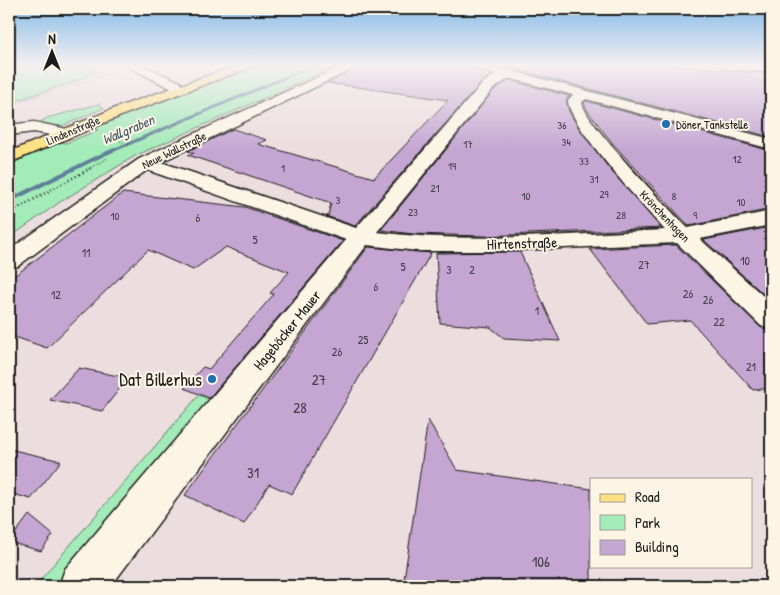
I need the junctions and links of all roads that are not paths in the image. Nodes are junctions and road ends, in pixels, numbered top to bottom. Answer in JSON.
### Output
{"nodes":[{"id":1,"x":170,"y":93,"type":"edge"},
{"id":2,"x":290,"y":93,"type":"edge"},
{"id":3,"x":482,"y":93,"type":"edge"},
{"id":4,"x":566,"y":93,"type":"edge"},
{"id":5,"x":580,"y":97,"type":"junction"},
{"id":6,"x":9,"y":130,"type":"edge"},
{"id":7,"x":66,"y":133,"type":"junction"},
{"id":8,"x":771,"y":144,"type":"edge"},
{"id":9,"x":138,"y":155,"type":"junction"},
{"id":10,"x":9,"y":158,"type":"edge"},
{"id":11,"x":771,"y":218,"type":"edge"},
{"id":12,"x":683,"y":236,"type":"junction"},
{"id":13,"x":362,"y":237,"type":"junction"},
{"id":14,"x":9,"y":261,"type":"edge"},
{"id":15,"x":771,"y":319,"type":"edge"},
{"id":16,"x":82,"y":586,"type":"edge"}],
"edges":[{"from":1,"to":7,"type":"main road","name":"Lindenstraße"},
{"from":2,"to":9,"type":"street","name":"Neue Wallstraße"},
{"from":3,"to":13,"type":"street","name":"Hageböcker Mauer"},
{"from":4,"to":5,"type":"street"},
{"from":5,"to":8,"type":"street"},
{"from":5,"to":12,"type":"street","name":"Krönchenhagen"},
{"from":6,"to":7,"type":"street"},
{"from":7,"to":10,"type":"main road","name":"Lindenstraße"},
{"from":9,"to":13,"type":"street","name":"Hirtenstraße"},
{"from":9,"to":14,"type":"street","name":"Neue Wallstraße"},
{"from":11,"to":12,"type":"street","name":"Hirtenstraße"},
{"from":12,"to":13,"type":"street","name":"Hirtenstraße"},
{"from":12,"to":15,"type":"street","name":"Krönchenhagen"},
{"from":13,"to":16,"type":"street","name":"Hageböcker Mauer"}]}
